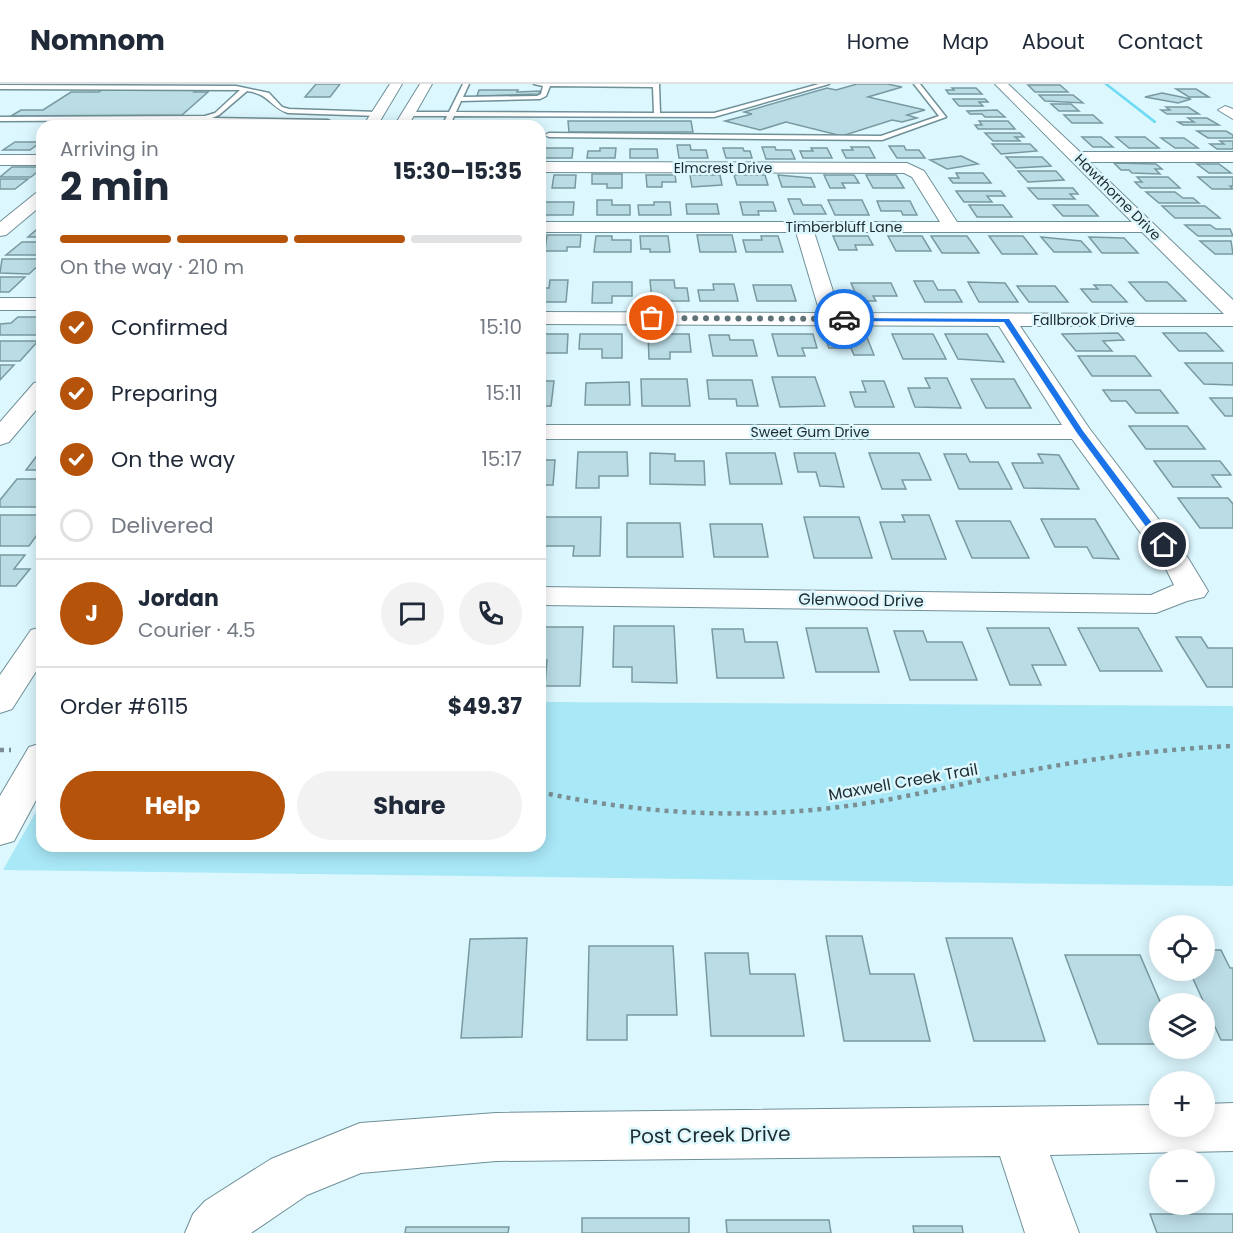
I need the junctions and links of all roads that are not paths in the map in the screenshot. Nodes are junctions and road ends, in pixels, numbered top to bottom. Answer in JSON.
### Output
{"nodes":[{"id":1,"x":396,"y":84,"type":"edge"},
{"id":2,"x":426,"y":84,"type":"edge"},
{"id":3,"x":466,"y":84,"type":"edge"},
{"id":4,"x":537,"y":84,"type":"edge"},
{"id":5,"x":547,"y":84,"type":"edge"},
{"id":6,"x":576,"y":84,"type":"edge"},
{"id":7,"x":656,"y":84,"type":"edge"},
{"id":8,"x":826,"y":84,"type":"edge"},
{"id":9,"x":917,"y":84,"type":"edge"},
{"id":10,"x":1000,"y":84,"type":"edge"},
{"id":11,"x":117,"y":86,"type":"edge"},
{"id":12,"x":0,"y":87,"type":"edge"},
{"id":13,"x":245,"y":89,"type":"junction"},
{"id":14,"x":459,"y":99,"type":"junction"},
{"id":15,"x":288,"y":111,"type":"junction"},
{"id":16,"x":266,"y":112,"type":"dead end"},
{"id":17,"x":277,"y":112,"type":"dead end"},
{"id":18,"x":313,"y":113,"type":"junction"},
{"id":19,"x":552,"y":115,"type":"junction"},
{"id":20,"x":657,"y":115,"type":"junction"},
{"id":21,"x":210,"y":118,"type":"junction"},
{"id":22,"x":0,"y":119,"type":"edge"},
{"id":23,"x":208,"y":120,"type":"edge"},
{"id":24,"x":258,"y":120,"type":"edge"},
{"id":25,"x":307,"y":120,"type":"edge"},
{"id":26,"x":374,"y":120,"type":"edge"},
{"id":27,"x":405,"y":120,"type":"edge"},
{"id":28,"x":449,"y":120,"type":"edge"},
{"id":29,"x":546,"y":130,"type":"edge"},
{"id":30,"x":546,"y":135,"type":"edge"},
{"id":31,"x":1077,"y":157,"type":"junction"},
{"id":32,"x":1233,"y":157,"type":"edge"},
{"id":33,"x":0,"y":160,"type":"edge"},
{"id":34,"x":36,"y":160,"type":"edge"},
{"id":35,"x":546,"y":167,"type":"edge"},
{"id":36,"x":36,"y":202,"type":"edge"},
{"id":37,"x":546,"y":227,"type":"edge"},
{"id":38,"x":803,"y":227,"type":"junction"},
{"id":39,"x":952,"y":227,"type":"junction"},
{"id":40,"x":1148,"y":227,"type":"junction"},
{"id":41,"x":0,"y":231,"type":"edge"},
{"id":42,"x":0,"y":304,"type":"edge"},
{"id":43,"x":36,"y":304,"type":"edge"},
{"id":44,"x":1233,"y":311,"type":"edge"},
{"id":45,"x":546,"y":318,"type":"edge"},
{"id":46,"x":832,"y":319,"type":"junction"},
{"id":47,"x":1006,"y":320,"type":"junction"},
{"id":48,"x":1233,"y":320,"type":"edge"},
{"id":49,"x":36,"y":395,"type":"edge"},
{"id":50,"x":546,"y":432,"type":"edge"},
{"id":51,"x":1080,"y":432,"type":"junction"},
{"id":52,"x":0,"y":437,"type":"edge"},
{"id":53,"x":546,"y":596,"type":"edge"},
{"id":54,"x":36,"y":646,"type":"edge"},
{"id":55,"x":0,"y":701,"type":"edge"},
{"id":56,"x":36,"y":767,"type":"edge"},
{"id":57,"x":0,"y":830,"type":"edge"},
{"id":58,"x":1233,"y":1127,"type":"edge"},
{"id":59,"x":1017,"y":1132,"type":"junction"},
{"id":60,"x":212,"y":1233,"type":"edge"},
{"id":61,"x":1052,"y":1233,"type":"edge"}],
"edges":[{"from":1,"to":26,"type":"street"},
{"from":2,"to":27,"type":"street"},
{"from":3,"to":14,"type":"lane"},
{"from":4,"to":5,"type":"lane"},
{"from":5,"to":6,"type":"lane"},
{"from":5,"to":14,"type":"lane"},
{"from":6,"to":7,"type":"lane"},
{"from":7,"to":20,"type":"lane"},
{"from":8,"to":20,"type":"lane"},
{"from":9,"to":30,"type":"lane"},
{"from":10,"to":31,"type":"street","name":"Hawthorne Drive"},
{"from":11,"to":12,"type":"lane"},
{"from":11,"to":13,"type":"lane"},
{"from":13,"to":15,"type":"lane"},
{"from":13,"to":21,"type":"lane"},
{"from":14,"to":28,"type":"lane"},
{"from":15,"to":17,"type":"lane"},
{"from":15,"to":18,"type":"lane"},
{"from":16,"to":21,"type":"lane"},
{"from":18,"to":25,"type":"lane"},
{"from":18,"to":26,"type":"lane"},
{"from":19,"to":20,"type":"lane"},
{"from":19,"to":28,"type":"lane"},
{"from":19,"to":29,"type":"lane"},
{"from":21,"to":22,"type":"lane"},
{"from":21,"to":23,"type":"lane"},
{"from":21,"to":24,"type":"lane"},
{"from":26,"to":27,"type":"street"},
{"from":27,"to":28,"type":"lane"},
{"from":31,"to":32,"type":"street"},
{"from":31,"to":40,"type":"street","name":"Hawthorne Drive"},
{"from":33,"to":34,"type":"street"},
{"from":35,"to":39,"type":"street","name":"Elmcrest Drive"},
{"from":36,"to":41,"type":"street"},
{"from":37,"to":38,"type":"street","name":"Timberbluff Lane"},
{"from":38,"to":39,"type":"street","name":"Timberbluff Lane"},
{"from":38,"to":46,"type":"street"},
{"from":39,"to":40,"type":"street","name":"Timberbluff Lane"},
{"from":40,"to":44,"type":"street","name":"Hawthorne Drive"},
{"from":42,"to":43,"type":"street"},
{"from":45,"to":46,"type":"street","name":"Fallbrook Drive"},
{"from":46,"to":47,"type":"street","name":"Fallbrook Drive"},
{"from":47,"to":48,"type":"street","name":"Fallbrook Drive"},
{"from":47,"to":51,"type":"street"},
{"from":49,"to":52,"type":"street"},
{"from":50,"to":51,"type":"street","name":"Sweet Gum Drive"},
{"from":51,"to":53,"type":"street","name":"Glenwood Drive"},
{"from":54,"to":55,"type":"street"},
{"from":56,"to":57,"type":"street"},
{"from":58,"to":59,"type":"street","name":"Post Creek Drive"},
{"from":59,"to":60,"type":"street","name":"Post Creek Drive"},
{"from":59,"to":61,"type":"street"}]}
